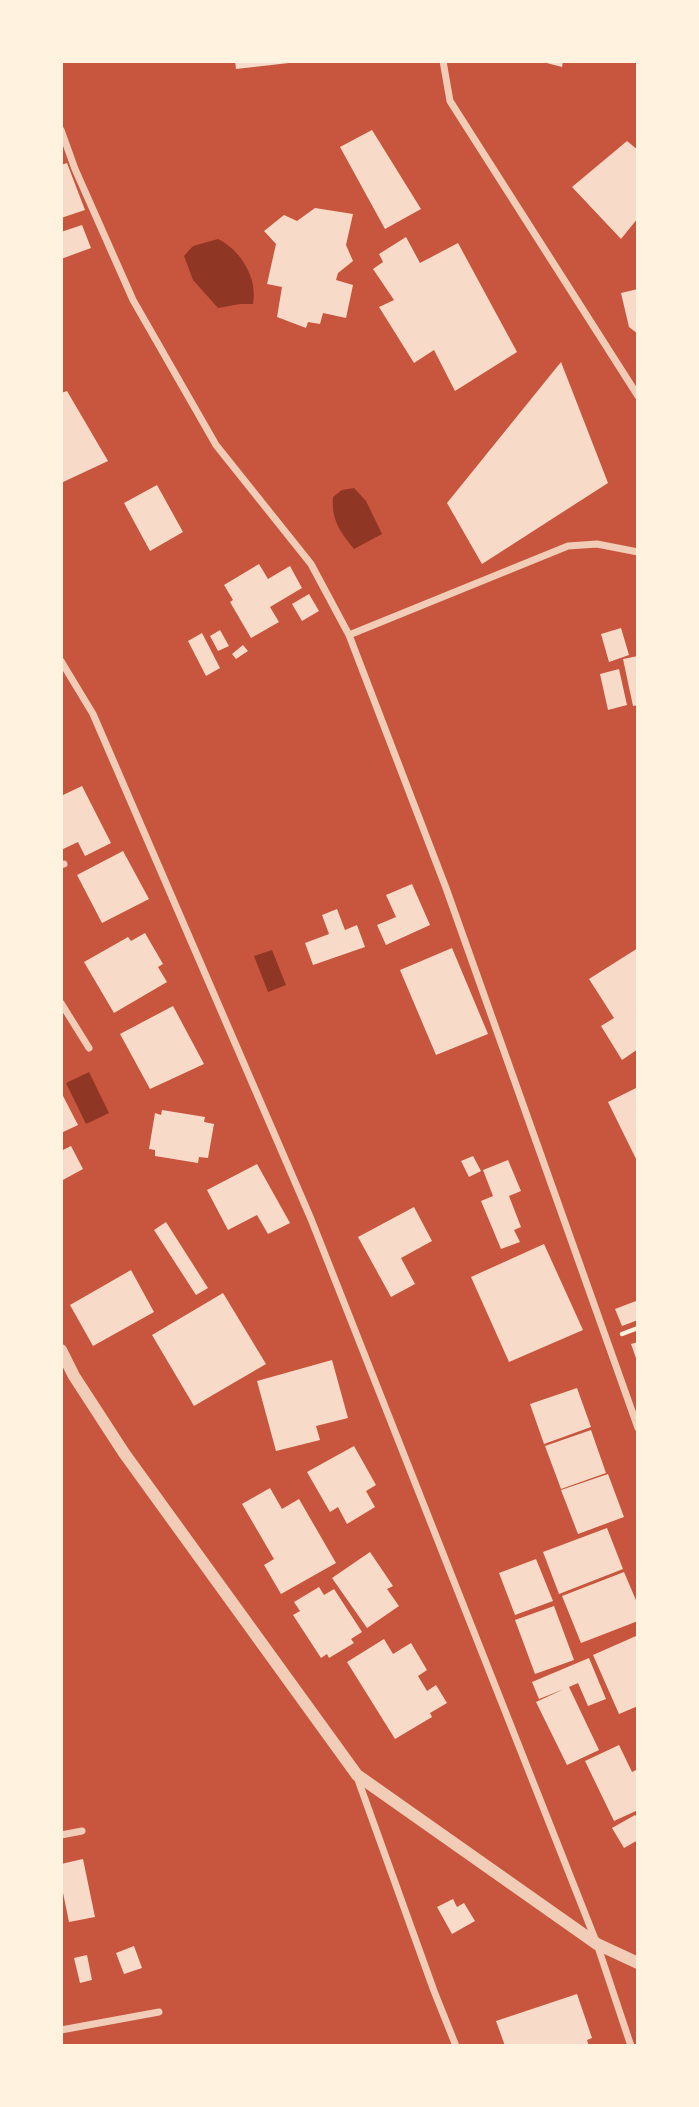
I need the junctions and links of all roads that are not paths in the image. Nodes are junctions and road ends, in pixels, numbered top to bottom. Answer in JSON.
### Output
{"nodes":[{"id":1,"x":443,"y":61,"type":"edge"},
{"id":2,"x":61,"y":130,"type":"edge"},
{"id":3,"x":638,"y":396,"type":"edge"},
{"id":4,"x":638,"y":552,"type":"edge"},
{"id":5,"x":349,"y":635,"type":"junction"},
{"id":6,"x":61,"y":661,"type":"edge"},
{"id":7,"x":61,"y":1003,"type":"edge"},
{"id":8,"x":89,"y":1048,"type":"dead end"},
{"id":9,"x":61,"y":1350,"type":"edge"},
{"id":10,"x":638,"y":1428,"type":"edge"},
{"id":11,"x":357,"y":1775,"type":"junction"},
{"id":12,"x":82,"y":1831,"type":"dead end"},
{"id":13,"x":61,"y":1835,"type":"edge"},
{"id":14,"x":597,"y":1944,"type":"junction"},
{"id":15,"x":638,"y":1963,"type":"edge"},
{"id":16,"x":159,"y":2012,"type":"dead end"},
{"id":17,"x":61,"y":2030,"type":"edge"},
{"id":18,"x":456,"y":2046,"type":"edge"},
{"id":19,"x":631,"y":2046,"type":"edge"}],
"edges":[{"from":1,"to":3,"type":"street"},
{"from":2,"to":5,"type":"street"},
{"from":4,"to":5,"type":"street"},
{"from":5,"to":10,"type":"street"},
{"from":6,"to":14,"type":"street"},
{"from":7,"to":8,"type":"street"},
{"from":9,"to":11,"type":"street"},
{"from":11,"to":14,"type":"street"},
{"from":11,"to":18,"type":"street"},
{"from":12,"to":13,"type":"street"},
{"from":14,"to":15,"type":"street"},
{"from":14,"to":19,"type":"street"},
{"from":16,"to":17,"type":"street"}]}
